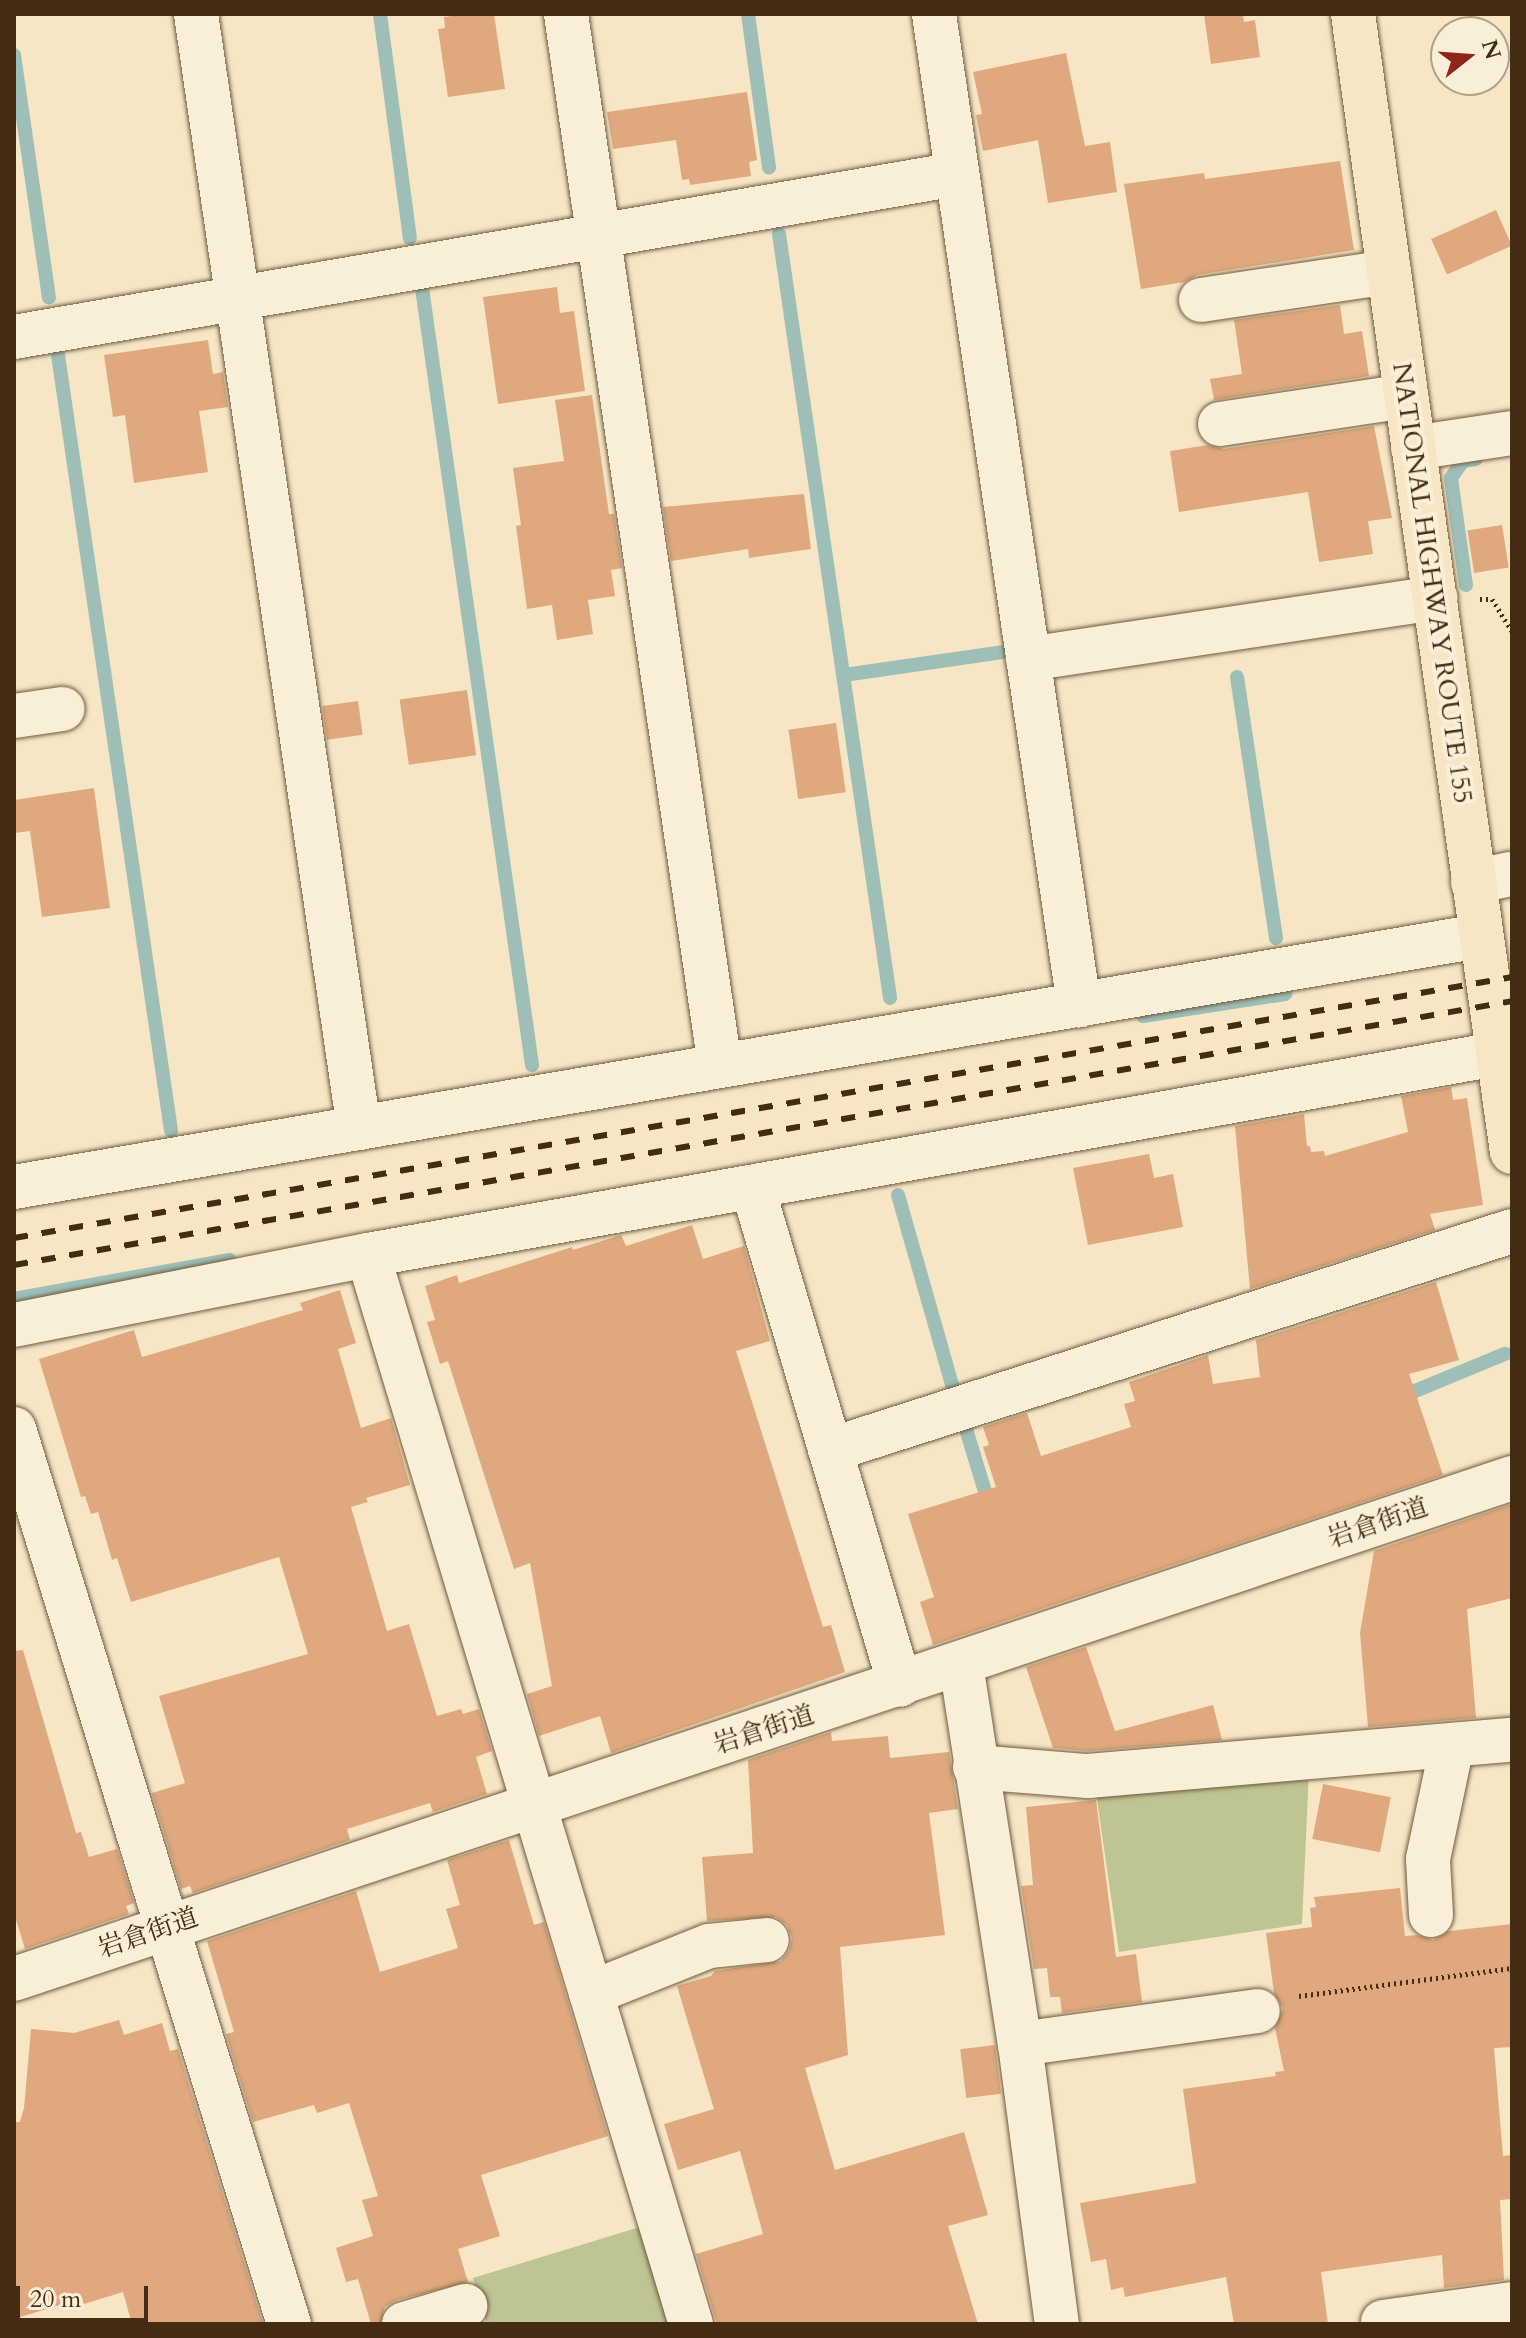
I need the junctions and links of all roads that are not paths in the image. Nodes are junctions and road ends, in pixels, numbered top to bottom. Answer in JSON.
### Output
{"nodes":[{"id":1,"x":196,"y":14,"type":"edge"},
{"id":2,"x":566,"y":14,"type":"edge"},
{"id":3,"x":934,"y":14,"type":"edge"},
{"id":4,"x":1353,"y":14,"type":"edge"},
{"id":5,"x":957,"y":174,"type":"junction"},
{"id":6,"x":599,"y":236,"type":"junction"},
{"id":7,"x":1389,"y":272,"type":"junction"},
{"id":8,"x":239,"y":298,"type":"junction"},
{"id":9,"x":1201,"y":300,"type":"dead end"},
{"id":10,"x":14,"y":337,"type":"edge"},
{"id":11,"x":1406,"y":396,"type":"junction"},
{"id":12,"x":1220,"y":424,"type":"dead end"},
{"id":13,"x":1512,"y":433,"type":"edge"},
{"id":14,"x":1413,"y":448,"type":"junction"},
{"id":15,"x":1435,"y":598,"type":"junction"},
{"id":16,"x":1028,"y":659,"type":"junction"},
{"id":17,"x":62,"y":709,"type":"dead end"},
{"id":18,"x":14,"y":716,"type":"edge"},
{"id":19,"x":1493,"y":878,"type":"edge"},
{"id":20,"x":1480,"y":936,"type":"junction"},
{"id":21,"x":1079,"y":1005,"type":"junction"},
{"id":22,"x":1496,"y":1054,"type":"junction"},
{"id":23,"x":720,"y":1066,"type":"junction"},
{"id":24,"x":1510,"y":1126,"type":"edge"},
{"id":25,"x":359,"y":1128,"type":"junction"},
{"id":26,"x":14,"y":1187,"type":"edge"},
{"id":27,"x":753,"y":1189,"type":"junction"},
{"id":28,"x":1512,"y":1231,"type":"edge"},
{"id":29,"x":368,"y":1255,"type":"junction"},
{"id":30,"x":14,"y":1325,"type":"edge"},
{"id":31,"x":14,"y":1429,"type":"edge"},
{"id":32,"x":830,"y":1450,"type":"junction"},
{"id":33,"x":1512,"y":1478,"type":"edge"},
{"id":34,"x":961,"y":1664,"type":"junction"},
{"id":35,"x":900,"y":1685,"type":"junction"},
{"id":36,"x":1512,"y":1740,"type":"edge"},
{"id":37,"x":1452,"y":1745,"type":"junction"},
{"id":38,"x":975,"y":1767,"type":"junction"},
{"id":39,"x":534,"y":1806,"type":"junction"},
{"id":40,"x":1431,"y":1915,"type":"dead end"},
{"id":41,"x":167,"y":1926,"type":"junction"},
{"id":42,"x":767,"y":1940,"type":"dead end"},
{"id":43,"x":14,"y":1979,"type":"edge"},
{"id":44,"x":591,"y":1993,"type":"junction"},
{"id":45,"x":1258,"y":2011,"type":"road end"},
{"id":46,"x":1020,"y":2044,"type":"junction"},
{"id":47,"x":1512,"y":2304,"type":"edge"},
{"id":48,"x":465,"y":2306,"type":"dead end"},
{"id":49,"x":1383,"y":2322,"type":"edge"},
{"id":50,"x":289,"y":2324,"type":"edge"},
{"id":51,"x":404,"y":2324,"type":"edge"},
{"id":52,"x":691,"y":2324,"type":"edge"},
{"id":53,"x":1057,"y":2324,"type":"edge"}],
"edges":[{"from":1,"to":8,"type":"street"},
{"from":2,"to":6,"type":"street"},
{"from":3,"to":5,"type":"street"},
{"from":4,"to":7,"type":"highway","name":"NATIONAL HIGHWAY ROUTE 155"},
{"from":5,"to":6,"type":"street"},
{"from":5,"to":16,"type":"street"},
{"from":6,"to":8,"type":"street"},
{"from":6,"to":23,"type":"street"},
{"from":7,"to":9,"type":"street"},
{"from":7,"to":11,"type":"highway","name":"NATIONAL HIGHWAY ROUTE 155"},
{"from":8,"to":10,"type":"street"},
{"from":8,"to":25,"type":"street"},
{"from":11,"to":12,"type":"street"},
{"from":11,"to":14,"type":"highway","name":"NATIONAL HIGHWAY ROUTE 155"},
{"from":13,"to":14,"type":"street"},
{"from":14,"to":15,"type":"highway","name":"NATIONAL HIGHWAY ROUTE 155"},
{"from":15,"to":16,"type":"street"},
{"from":15,"to":19,"type":"highway","name":"NATIONAL HIGHWAY ROUTE 155"},
{"from":16,"to":21,"type":"street"},
{"from":17,"to":18,"type":"street"},
{"from":19,"to":20,"type":"highway","name":"NATIONAL HIGHWAY ROUTE 155"},
{"from":20,"to":21,"type":"street"},
{"from":20,"to":22,"type":"highway","name":"NATIONAL HIGHWAY ROUTE 155"},
{"from":21,"to":23,"type":"street"},
{"from":22,"to":24,"type":"highway","name":"NATIONAL HIGHWAY ROUTE 155"},
{"from":22,"to":27,"type":"street"},
{"from":23,"to":25,"type":"street"},
{"from":25,"to":26,"type":"street"},
{"from":27,"to":29,"type":"street"},
{"from":27,"to":32,"type":"street"},
{"from":28,"to":32,"type":"street"},
{"from":29,"to":30,"type":"street"},
{"from":29,"to":39,"type":"street"},
{"from":31,"to":41,"type":"street"},
{"from":32,"to":35,"type":"street"},
{"from":33,"to":34,"type":"street","name":"岩倉街道"},
{"from":34,"to":35,"type":"street","name":"岩倉街道"},
{"from":34,"to":38,"type":"street"},
{"from":35,"to":39,"type":"street","name":"岩倉街道"},
{"from":36,"to":37,"type":"street"},
{"from":37,"to":38,"type":"street"},
{"from":37,"to":40,"type":"street"},
{"from":38,"to":46,"type":"street"},
{"from":39,"to":41,"type":"street","name":"岩倉街道"},
{"from":39,"to":44,"type":"street"},
{"from":41,"to":43,"type":"street","name":"岩倉街道"},
{"from":41,"to":50,"type":"street"},
{"from":42,"to":44,"type":"street"},
{"from":44,"to":52,"type":"street"},
{"from":45,"to":46,"type":"street"},
{"from":46,"to":53,"type":"street"},
{"from":47,"to":49,"type":"street"},
{"from":48,"to":51,"type":"street"}]}
